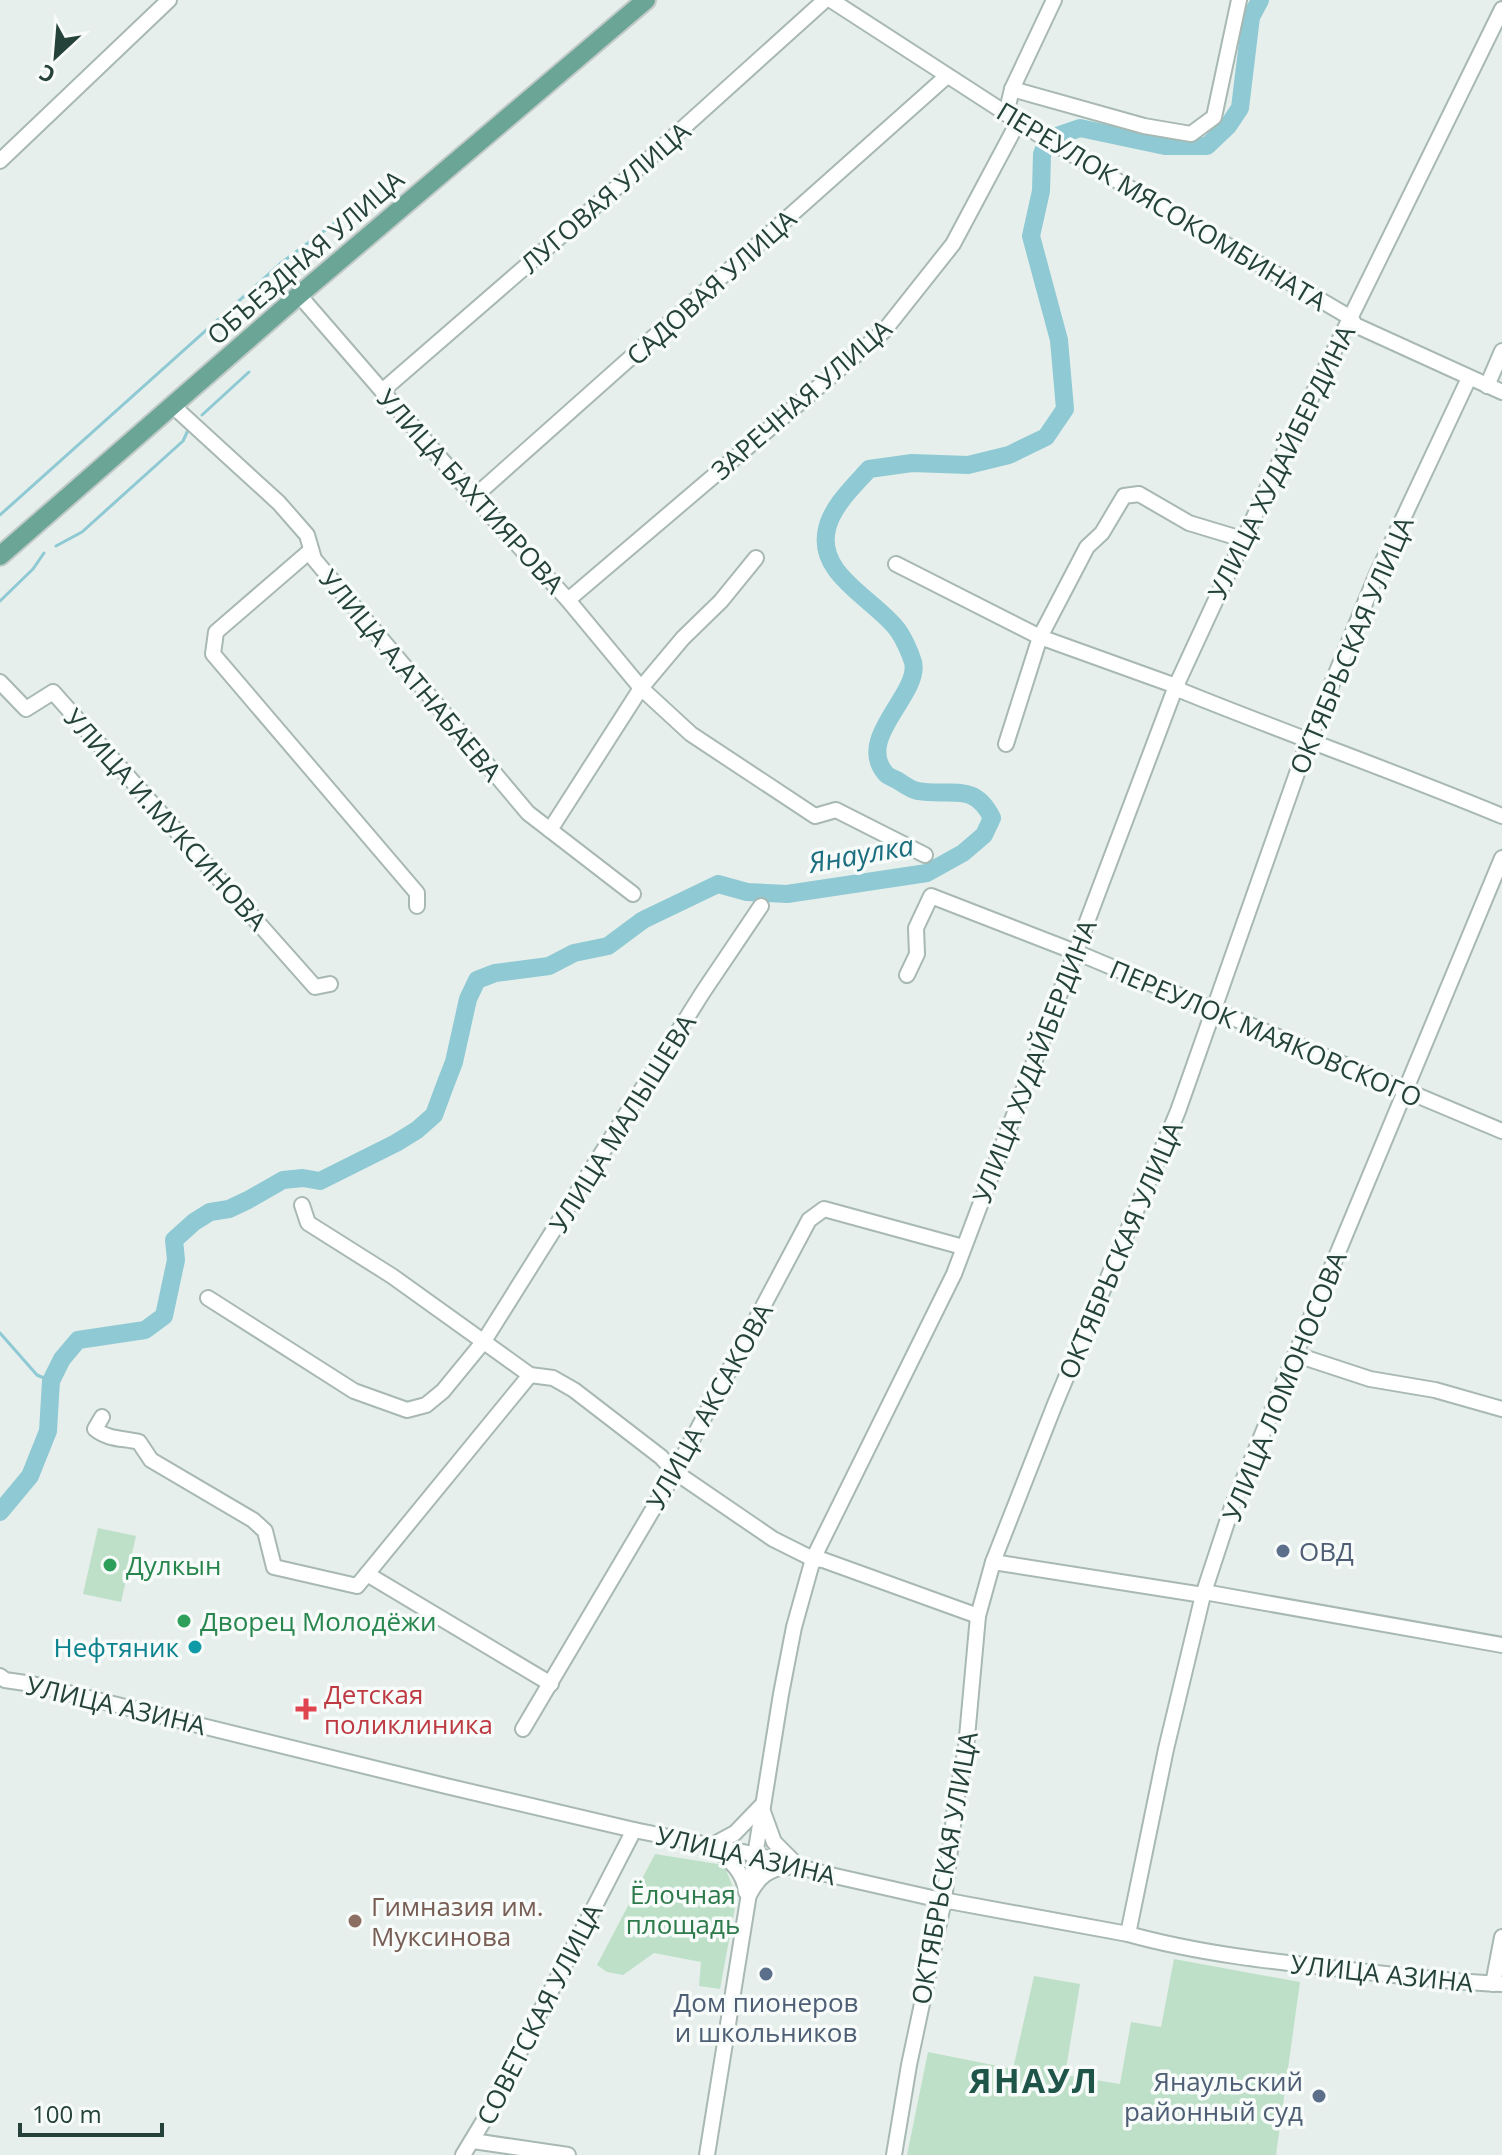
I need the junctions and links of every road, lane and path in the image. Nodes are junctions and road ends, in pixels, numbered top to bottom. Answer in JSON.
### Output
{"nodes":[{"id":1,"x":169,"y":0,"type":"edge"},
{"id":2,"x":646,"y":0,"type":"edge"},
{"id":3,"x":828,"y":0,"type":"edge"},
{"id":4,"x":1054,"y":0,"type":"edge"},
{"id":5,"x":1239,"y":0,"type":"edge"},
{"id":6,"x":1502,"y":9,"type":"edge"},
{"id":7,"x":947,"y":76,"type":"junction"},
{"id":8,"x":1012,"y":89,"type":"junction"},
{"id":9,"x":1012,"y":118,"type":"junction"},
{"id":10,"x":0,"y":161,"type":"edge"},
{"id":11,"x":299,"y":295,"type":"junction"},
{"id":12,"x":1351,"y":318,"type":"junction"},
{"id":13,"x":1502,"y":351,"type":"edge"},
{"id":14,"x":1469,"y":378,"type":"junction"},
{"id":15,"x":1487,"y":386,"type":"junction"},
{"id":16,"x":382,"y":391,"type":"junction"},
{"id":17,"x":1502,"y":392,"type":"edge"},
{"id":18,"x":173,"y":406,"type":"junction"},
{"id":19,"x":474,"y":497,"type":"junction"},
{"id":20,"x":1242,"y":539,"type":"junction"},
{"id":21,"x":311,"y":550,"type":"junction"},
{"id":22,"x":0,"y":556,"type":"edge"},
{"id":23,"x":756,"y":558,"type":"dead end"},
{"id":24,"x":896,"y":564,"type":"dead end"},
{"id":25,"x":568,"y":600,"type":"junction"},
{"id":26,"x":1040,"y":637,"type":"junction"},
{"id":27,"x":0,"y":682,"type":"edge"},
{"id":28,"x":1176,"y":686,"type":"junction"},
{"id":29,"x":641,"y":688,"type":"junction"},
{"id":30,"x":1308,"y":742,"type":"junction"},
{"id":31,"x":1006,"y":744,"type":"dead end"},
{"id":32,"x":1502,"y":816,"type":"edge"},
{"id":33,"x":550,"y":830,"type":"junction"},
{"id":34,"x":925,"y":855,"type":"dead end"},
{"id":35,"x":1502,"y":858,"type":"edge"},
{"id":36,"x":633,"y":894,"type":"dead end"},
{"id":37,"x":417,"y":906,"type":"dead end"},
{"id":38,"x":761,"y":906,"type":"dead end"},
{"id":39,"x":1075,"y":952,"type":"junction"},
{"id":40,"x":907,"y":975,"type":"dead end"},
{"id":41,"x":330,"y":984,"type":"dead end"},
{"id":42,"x":1213,"y":1012,"type":"junction"},
{"id":43,"x":1403,"y":1091,"type":"junction"},
{"id":44,"x":1502,"y":1131,"type":"edge"},
{"id":45,"x":302,"y":1205,"type":"dead end"},
{"id":46,"x":963,"y":1247,"type":"junction"},
{"id":47,"x":208,"y":1298,"type":"dead end"},
{"id":48,"x":484,"y":1341,"type":"junction"},
{"id":49,"x":1297,"y":1355,"type":"junction"},
{"id":50,"x":530,"y":1375,"type":"junction"},
{"id":51,"x":1502,"y":1409,"type":"edge"},
{"id":52,"x":102,"y":1417,"type":"dead end"},
{"id":53,"x":675,"y":1472,"type":"junction"},
{"id":54,"x":813,"y":1559,"type":"junction"},
{"id":55,"x":993,"y":1562,"type":"junction"},
{"id":56,"x":367,"y":1574,"type":"junction"},
{"id":57,"x":1203,"y":1593,"type":"junction"},
{"id":58,"x":978,"y":1616,"type":"junction"},
{"id":59,"x":1502,"y":1645,"type":"edge"},
{"id":60,"x":2,"y":1679,"type":"edge"},
{"id":61,"x":551,"y":1684,"type":"junction"},
{"id":62,"x":523,"y":1729,"type":"dead end"},
{"id":63,"x":761,"y":1805,"type":"junction"},
{"id":64,"x":634,"y":1830,"type":"junction"},
{"id":65,"x":711,"y":1846,"type":"junction"},
{"id":66,"x":753,"y":1854,"type":"junction"},
{"id":67,"x":800,"y":1866,"type":"junction"},
{"id":68,"x":747,"y":1898,"type":"junction"},
{"id":69,"x":944,"y":1900,"type":"junction"},
{"id":70,"x":1128,"y":1934,"type":"junction"},
{"id":71,"x":1502,"y":1937,"type":"edge"},
{"id":72,"x":1498,"y":1984,"type":"edge"},
{"id":73,"x":473,"y":2141,"type":"junction"},
{"id":74,"x":463,"y":2155,"type":"edge"},
{"id":75,"x":568,"y":2155,"type":"edge"},
{"id":76,"x":707,"y":2155,"type":"edge"},
{"id":77,"x":894,"y":2155,"type":"edge"}],
"edges":[{"from":1,"to":10,"type":"street"},
{"from":2,"to":11,"type":"main road","name":"ОБЪЕЗДНАЯ УЛИЦА"},
{"from":3,"to":7,"type":"street","name":"ПЕРЕУЛОК МЯСОКОМБИНАТА"},
{"from":3,"to":16,"type":"street","name":"ЛУГОВАЯ УЛИЦА"},
{"from":4,"to":8,"type":"street"},
{"from":5,"to":8,"type":"street"},
{"from":6,"to":12,"type":"street","name":"УЛИЦА ХУДАЙБЕРДИНА"},
{"from":7,"to":9,"type":"street","name":"ПЕРЕУЛОК МЯСОКОМБИНАТА"},
{"from":7,"to":19,"type":"street","name":"САДОВАЯ УЛИЦА"},
{"from":8,"to":9,"type":"street"},
{"from":9,"to":12,"type":"street","name":"ПЕРЕУЛОК МЯСОКОМБИНАТА"},
{"from":9,"to":25,"type":"street","name":"ЗАРЕЧНАЯ УЛИЦА"},
{"from":11,"to":16,"type":"street","name":"УЛИЦА БАХТИЯРОВА"},
{"from":11,"to":18,"type":"main road","name":"ОБЪЕЗДНАЯ УЛИЦА"},
{"from":12,"to":14,"type":"street","name":"ПЕРЕУЛОК МЯСОКОМБИНАТА"},
{"from":12,"to":20,"type":"street","name":"УЛИЦА ХУДАЙБЕРДИНА"},
{"from":13,"to":15,"type":"street"},
{"from":14,"to":15,"type":"street","name":"ПЕРЕУЛОК МЯСОКОМБИНАТА"},
{"from":14,"to":30,"type":"street","name":"ОКТЯБРЬСКАЯ УЛИЦА"},
{"from":15,"to":17,"type":"street","name":"ПЕРЕУЛОК МЯСОКОМБИНАТА"},
{"from":16,"to":19,"type":"street","name":"УЛИЦА БАХТИЯРОВА"},
{"from":18,"to":21,"type":"street","name":"УЛИЦА А.АТНАБАЕВА"},
{"from":18,"to":22,"type":"main road","name":"ОБЪЕЗДНАЯ УЛИЦА"},
{"from":19,"to":25,"type":"street","name":"УЛИЦА БАХТИЯРОВА"},
{"from":20,"to":26,"type":"street"},
{"from":20,"to":28,"type":"street","name":"УЛИЦА ХУДАЙБЕРДИНА"},
{"from":21,"to":33,"type":"street","name":"УЛИЦА А.АТНАБАЕВА"},
{"from":21,"to":37,"type":"street"},
{"from":23,"to":29,"type":"street"},
{"from":24,"to":26,"type":"street"},
{"from":25,"to":29,"type":"street","name":"УЛИЦА БАХТИЯРОВА"},
{"from":26,"to":28,"type":"street"},
{"from":26,"to":31,"type":"street"},
{"from":27,"to":41,"type":"street","name":"УЛИЦА И.МУКСИНОВА"},
{"from":28,"to":30,"type":"street"},
{"from":28,"to":39,"type":"street","name":"УЛИЦА ХУДАЙБЕРДИНА"},
{"from":29,"to":33,"type":"street"},
{"from":29,"to":34,"type":"street","name":"УЛИЦА БАХТИЯРОВА"},
{"from":30,"to":32,"type":"street"},
{"from":30,"to":42,"type":"street","name":"ОКТЯБРЬСКАЯ УЛИЦА"},
{"from":33,"to":36,"type":"street","name":"УЛИЦА А.АТНАБАЕВА"},
{"from":35,"to":43,"type":"street","name":"УЛИЦА ЛОМОНОСОВА"},
{"from":38,"to":48,"type":"street","name":"УЛИЦА МАЛЫШЕВА"},
{"from":39,"to":40,"type":"street","name":"ПЕРЕУЛОК МАЯКОВСКОГО"},
{"from":39,"to":42,"type":"street","name":"ПЕРЕУЛОК МАЯКОВСКОГО"},
{"from":39,"to":46,"type":"street","name":"УЛИЦА ХУДАЙБЕРДИНА"},
{"from":42,"to":43,"type":"street","name":"ПЕРЕУЛОК МАЯКОВСКОГО"},
{"from":42,"to":55,"type":"street","name":"ОКТЯБРЬСКАЯ УЛИЦА"},
{"from":43,"to":44,"type":"street","name":"ПЕРЕУЛОК МАЯКОВСКОГО"},
{"from":43,"to":49,"type":"street","name":"УЛИЦА ЛОМОНОСОВА"},
{"from":45,"to":48,"type":"street"},
{"from":46,"to":53,"type":"street","name":"УЛИЦА АКСАКОВА"},
{"from":46,"to":54,"type":"street","name":"УЛИЦА ХУДАЙБЕРДИНА"},
{"from":47,"to":48,"type":"street","name":"УЛИЦА МАЛЫШЕВА"},
{"from":48,"to":50,"type":"street"},
{"from":49,"to":51,"type":"street"},
{"from":49,"to":57,"type":"street","name":"УЛИЦА ЛОМОНОСОВА"},
{"from":50,"to":53,"type":"street"},
{"from":50,"to":56,"type":"street"},
{"from":52,"to":56,"type":"street"},
{"from":53,"to":54,"type":"street"},
{"from":53,"to":61,"type":"street","name":"УЛИЦА АКСАКОВА"},
{"from":54,"to":58,"type":"street"},
{"from":54,"to":63,"type":"street","name":"УЛИЦА ХУДАЙБЕРДИНА"},
{"from":55,"to":57,"type":"street"},
{"from":55,"to":58,"type":"street","name":"ОКТЯБРЬСКАЯ УЛИЦА"},
{"from":56,"to":61,"type":"street"},
{"from":57,"to":59,"type":"street"},
{"from":57,"to":70,"type":"street","name":"УЛИЦА ЛОМОНОСОВА"},
{"from":58,"to":69,"type":"street","name":"ОКТЯБРЬСКАЯ УЛИЦА"},
{"from":60,"to":64,"type":"street","name":"УЛИЦА АЗИНА"},
{"from":61,"to":62,"type":"street","name":"УЛИЦА АКСАКОВА"},
{"from":63,"to":65,"type":"street"},
{"from":63,"to":66,"type":"street","name":"УЛИЦА ХУДАЙБЕРДИНА"},
{"from":63,"to":67,"type":"street"},
{"from":64,"to":65,"type":"street","name":"УЛИЦА АЗИНА"},
{"from":64,"to":73,"type":"street","name":"СОВЕТСКАЯ УЛИЦА"},
{"from":65,"to":66,"type":"street","name":"УЛИЦА АЗИНА"},
{"from":65,"to":68,"type":"street"},
{"from":66,"to":67,"type":"street","name":"УЛИЦА АЗИНА"},
{"from":66,"to":68,"type":"street","name":"УЛИЦА ХУДАЙБЕРДИНА"},
{"from":67,"to":68,"type":"street"},
{"from":67,"to":69,"type":"street","name":"УЛИЦА АЗИНА"},
{"from":68,"to":76,"type":"street","name":"УЛИЦА ХУДАЙБЕРДИНА"},
{"from":69,"to":70,"type":"street","name":"УЛИЦА АЗИНА"},
{"from":69,"to":77,"type":"street","name":"ОКТЯБРЬСКАЯ УЛИЦА"},
{"from":70,"to":72,"type":"street","name":"УЛИЦА АЗИНА"},
{"from":71,"to":72,"type":"street"},
{"from":73,"to":74,"type":"street","name":"СОВЕТСКАЯ УЛИЦА"},
{"from":73,"to":75,"type":"street"}]}
